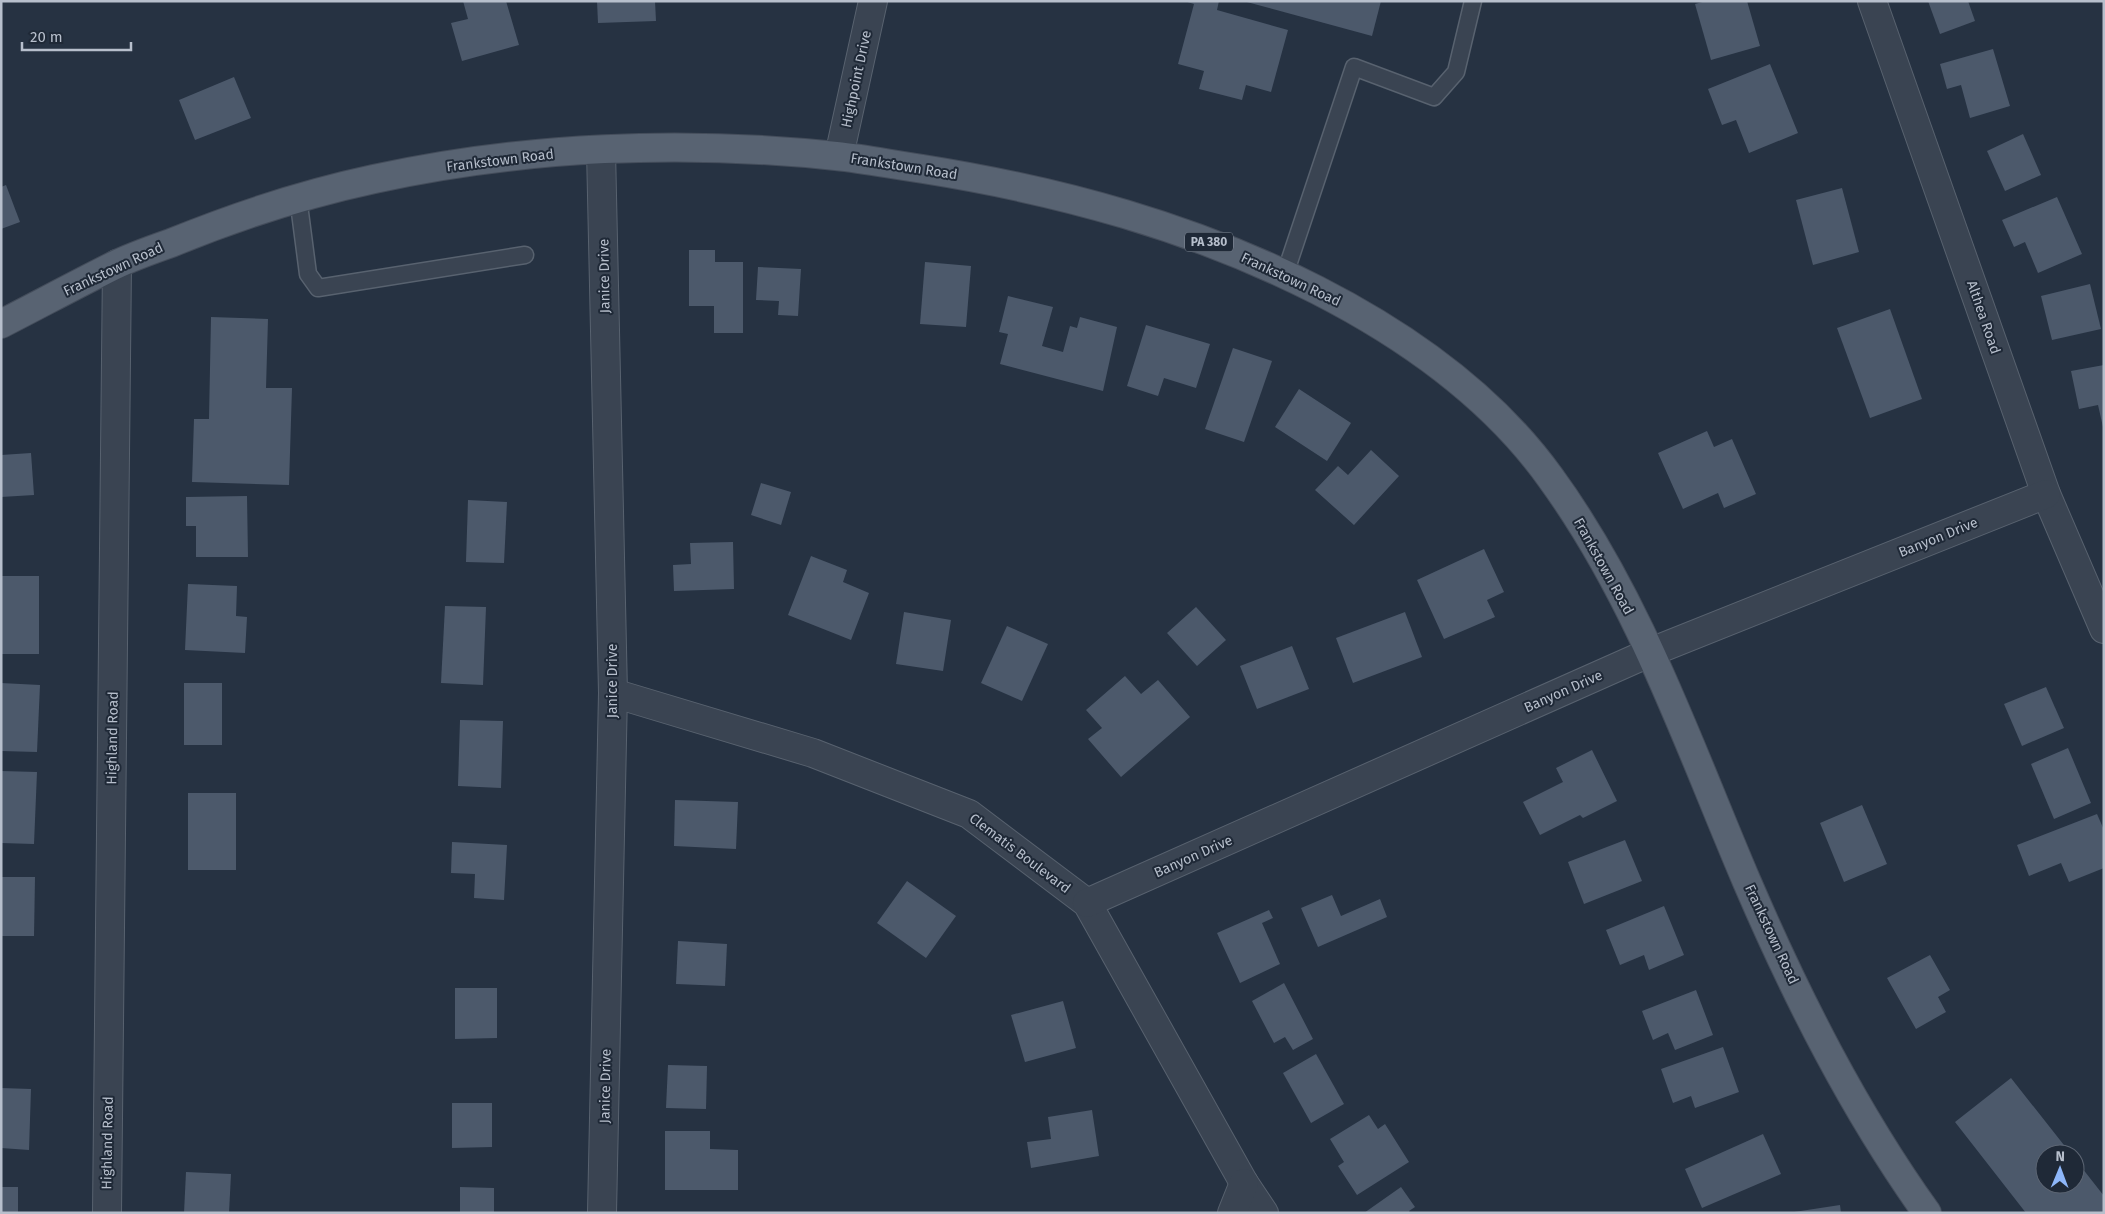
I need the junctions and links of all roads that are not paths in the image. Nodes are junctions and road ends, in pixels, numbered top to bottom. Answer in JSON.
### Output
{"nodes":[{"id":1,"x":873,"y":1,"type":"edge"},
{"id":2,"x":1473,"y":1,"type":"edge"},
{"id":3,"x":1872,"y":1,"type":"edge"},
{"id":4,"x":601,"y":150,"type":"junction"},
{"id":5,"x":839,"y":156,"type":"junction"},
{"id":6,"x":298,"y":197,"type":"junction"},
{"id":7,"x":525,"y":255,"type":"dead end"},
{"id":8,"x":117,"y":264,"type":"junction"},
{"id":9,"x":1286,"y":274,"type":"junction"},
{"id":10,"x":1,"y":324,"type":"edge"},
{"id":11,"x":2046,"y":494,"type":"junction"},
{"id":12,"x":2104,"y":629,"type":"edge"},
{"id":13,"x":1651,"y":652,"type":"junction"},
{"id":14,"x":613,"y":693,"type":"junction"},
{"id":15,"x":1087,"y":903,"type":"junction"},
{"id":16,"x":1244,"y":1183,"type":"junction"},
{"id":17,"x":106,"y":1213,"type":"edge"},
{"id":18,"x":602,"y":1213,"type":"edge"},
{"id":19,"x":1232,"y":1213,"type":"edge"},
{"id":20,"x":1264,"y":1213,"type":"edge"},
{"id":21,"x":1927,"y":1213,"type":"edge"}],
"edges":[{"from":1,"to":5,"type":"street","name":"Highpoint Drive"},
{"from":2,"to":9,"type":"lane"},
{"from":3,"to":11,"type":"street","name":"Althea Road"},
{"from":4,"to":5,"type":"main road","name":"Frankstown Road","number":"PA 380"},
{"from":4,"to":6,"type":"main road","name":"Frankstown Road","number":"PA 380"},
{"from":4,"to":14,"type":"street","name":"Janice Drive"},
{"from":5,"to":9,"type":"main road","name":"Frankstown Road","number":"PA 380"},
{"from":6,"to":7,"type":"lane"},
{"from":6,"to":8,"type":"main road","name":"Frankstown Road","number":"PA 380"},
{"from":8,"to":10,"type":"main road","name":"Frankstown Road","number":"PA 380"},
{"from":8,"to":17,"type":"street","name":"Highland Road"},
{"from":9,"to":13,"type":"main road","name":"Frankstown Road","number":"PA 380"},
{"from":11,"to":12,"type":"street","name":"Althea Road"},
{"from":11,"to":13,"type":"street","name":"Banyon Drive"},
{"from":13,"to":15,"type":"street","name":"Banyon Drive"},
{"from":13,"to":21,"type":"main road","name":"Frankstown Road","number":"PA 380"},
{"from":14,"to":15,"type":"street","name":"Clematis Boulevard"},
{"from":14,"to":18,"type":"street","name":"Janice Drive"},
{"from":15,"to":16,"type":"street","name":"Clematis Boulevard"},
{"from":16,"to":19,"type":"street"},
{"from":16,"to":20,"type":"street","name":"Clematis Boulevard"}]}
